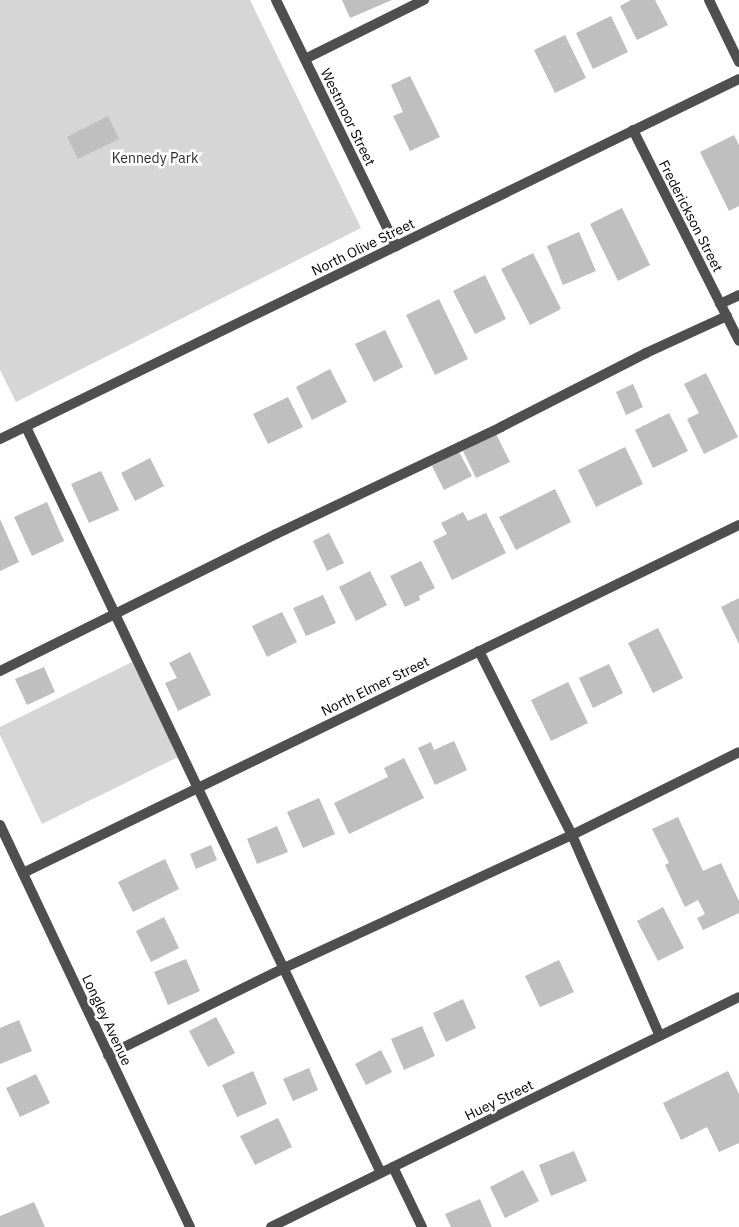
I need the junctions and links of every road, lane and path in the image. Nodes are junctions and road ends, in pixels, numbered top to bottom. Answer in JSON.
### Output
{"nodes":[{"id":1,"x":276,"y":0,"type":"edge"},
{"id":2,"x":424,"y":0,"type":"edge"},
{"id":3,"x":709,"y":0,"type":"edge"},
{"id":4,"x":305,"y":59,"type":"junction"},
{"id":5,"x":739,"y":62,"type":"edge"},
{"id":6,"x":739,"y":79,"type":"edge"},
{"id":7,"x":633,"y":130,"type":"junction"},
{"id":8,"x":396,"y":246,"type":"junction"},
{"id":9,"x":739,"y":295,"type":"edge"},
{"id":10,"x":720,"y":304,"type":"junction"},
{"id":11,"x":727,"y":316,"type":"junction"},
{"id":12,"x":739,"y":341,"type":"edge"},
{"id":13,"x":26,"y":427,"type":"junction"},
{"id":14,"x":0,"y":439,"type":"edge"},
{"id":15,"x":739,"y":525,"type":"edge"},
{"id":16,"x":116,"y":613,"type":"junction"},
{"id":17,"x":479,"y":651,"type":"junction"},
{"id":18,"x":0,"y":671,"type":"edge"},
{"id":19,"x":739,"y":752,"type":"edge"},
{"id":20,"x":199,"y":787,"type":"junction"},
{"id":21,"x":0,"y":825,"type":"edge"},
{"id":22,"x":572,"y":835,"type":"junction"},
{"id":23,"x":23,"y":873,"type":"junction"},
{"id":24,"x":284,"y":968,"type":"junction"},
{"id":25,"x":739,"y":997,"type":"edge"},
{"id":26,"x":660,"y":1036,"type":"junction"},
{"id":27,"x":108,"y":1055,"type":"junction"},
{"id":28,"x":393,"y":1167,"type":"junction"},
{"id":29,"x":382,"y":1173,"type":"junction"},
{"id":30,"x":190,"y":1227,"type":"edge"},
{"id":31,"x":271,"y":1227,"type":"edge"},
{"id":32,"x":422,"y":1227,"type":"edge"}],
"edges":[{"from":1,"to":4,"type":"street","name":"Westmoor Street"},
{"from":2,"to":4,"type":"street"},
{"from":3,"to":5,"type":"street"},
{"from":4,"to":8,"type":"street","name":"Westmoor Street"},
{"from":6,"to":7,"type":"street","name":"North Olive Street"},
{"from":7,"to":8,"type":"street","name":"North Olive Street"},
{"from":7,"to":10,"type":"street","name":"Frederickson Street"},
{"from":8,"to":13,"type":"street","name":"North Olive Street"},
{"from":9,"to":10,"type":"street"},
{"from":10,"to":11,"type":"street","name":"Frederickson Street"},
{"from":11,"to":12,"type":"street","name":"Frederickson Street"},
{"from":11,"to":16,"type":"street"},
{"from":13,"to":14,"type":"street","name":"North Olive Street"},
{"from":13,"to":16,"type":"street"},
{"from":15,"to":17,"type":"street","name":"North Elmer Street"},
{"from":16,"to":18,"type":"street"},
{"from":16,"to":20,"type":"street"},
{"from":17,"to":20,"type":"street","name":"North Elmer Street"},
{"from":17,"to":22,"type":"street"},
{"from":19,"to":22,"type":"street"},
{"from":20,"to":23,"type":"street","name":"North Elmer Street"},
{"from":20,"to":24,"type":"street"},
{"from":21,"to":23,"type":"street","name":"Longley Avenue"},
{"from":22,"to":24,"type":"street"},
{"from":22,"to":26,"type":"street"},
{"from":23,"to":27,"type":"street","name":"Longley Avenue"},
{"from":24,"to":27,"type":"street"},
{"from":24,"to":29,"type":"street"},
{"from":25,"to":26,"type":"street","name":"Huey Street"},
{"from":26,"to":28,"type":"street","name":"Huey Street"},
{"from":27,"to":30,"type":"street","name":"Longley Avenue"},
{"from":28,"to":29,"type":"street","name":"Huey Street"},
{"from":28,"to":32,"type":"street"},
{"from":29,"to":31,"type":"street","name":"Huey Street"}]}
